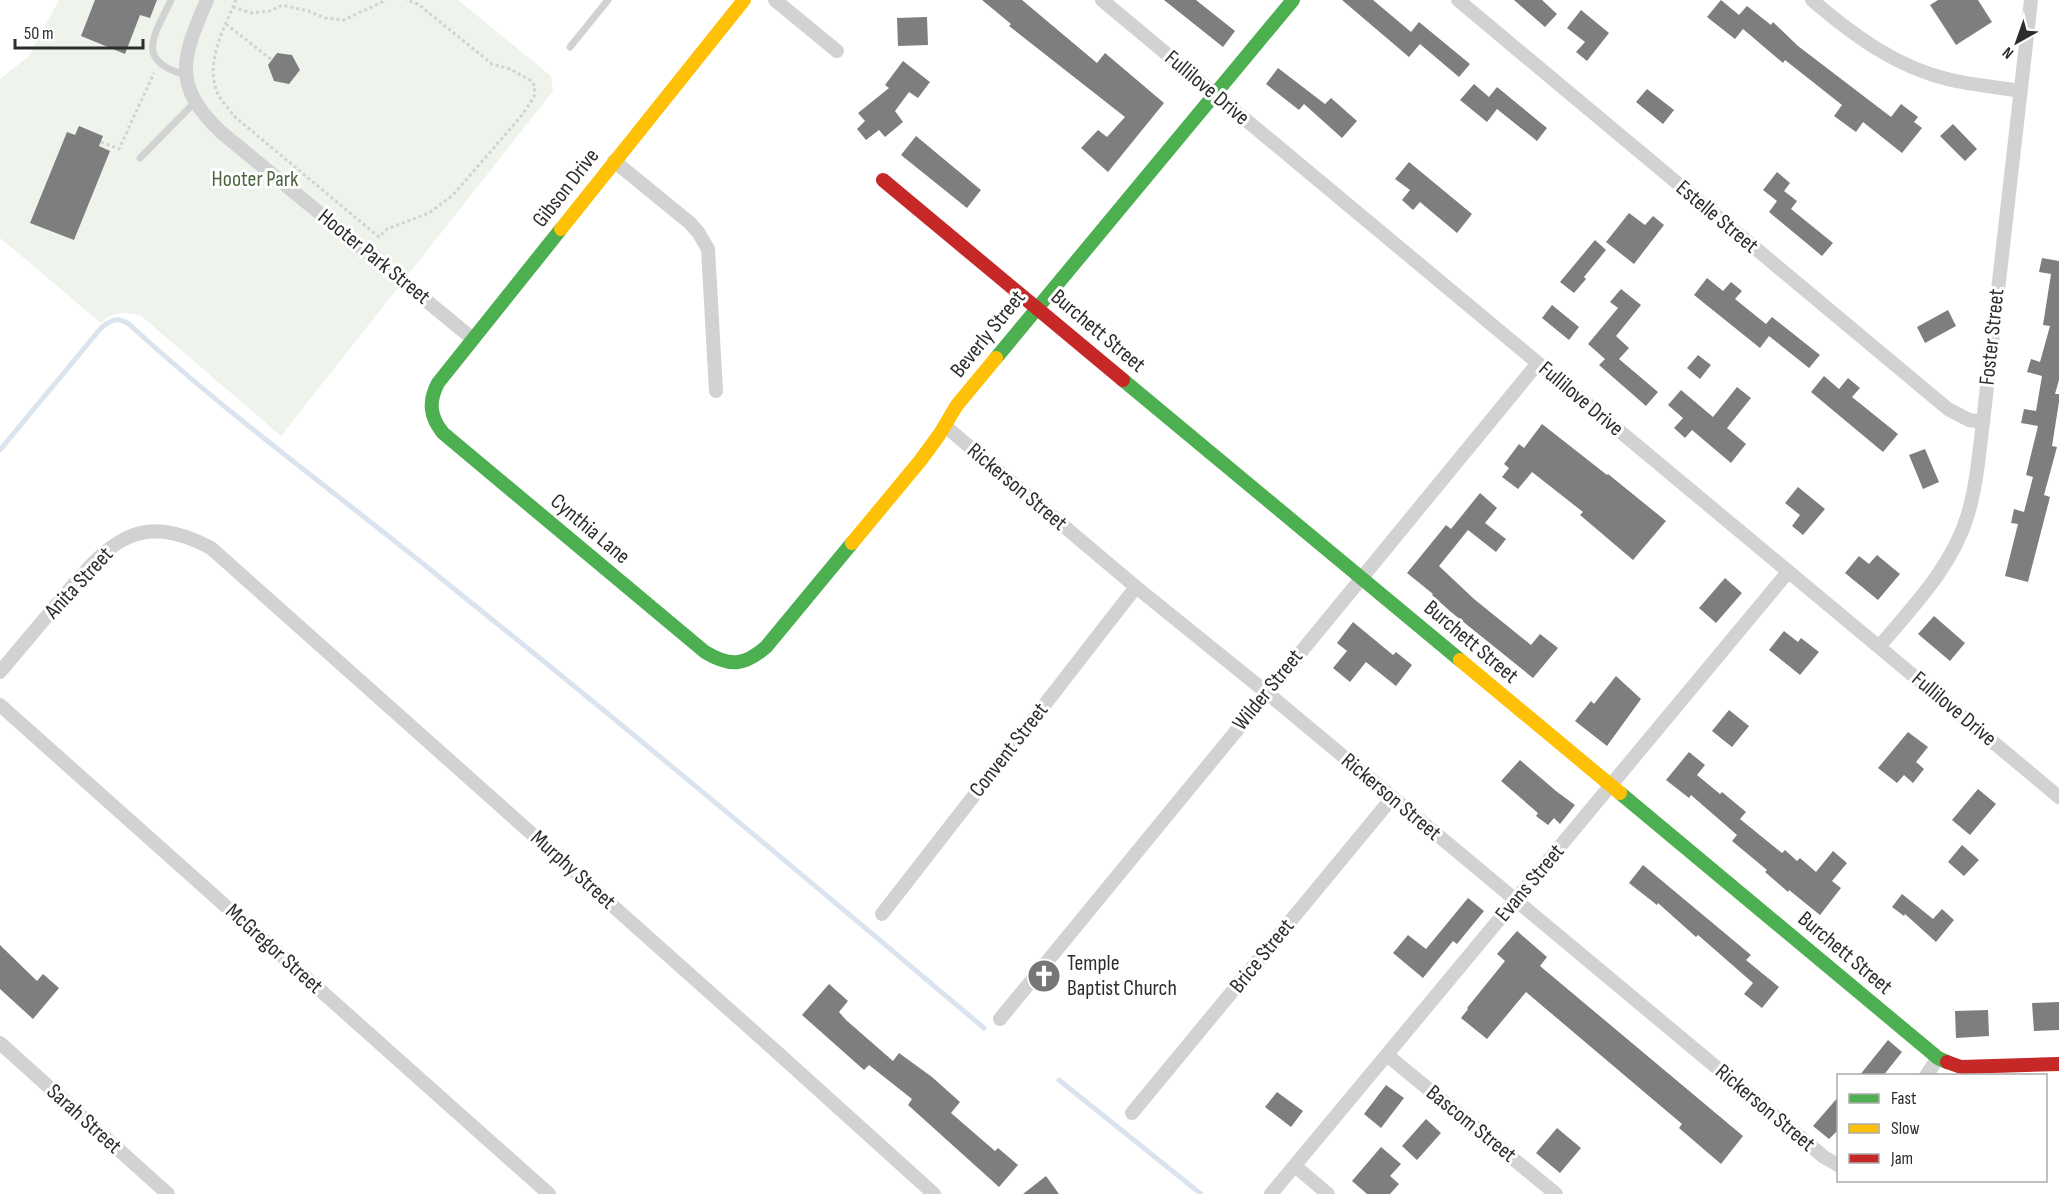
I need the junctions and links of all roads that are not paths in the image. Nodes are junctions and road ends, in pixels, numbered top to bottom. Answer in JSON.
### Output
{"nodes":[{"id":1,"x":171,"y":0,"type":"edge"},
{"id":2,"x":207,"y":0,"type":"edge"},
{"id":3,"x":608,"y":0,"type":"edge"},
{"id":4,"x":744,"y":0,"type":"edge"},
{"id":5,"x":775,"y":0,"type":"edge"},
{"id":6,"x":1102,"y":0,"type":"edge"},
{"id":7,"x":1293,"y":0,"type":"edge"},
{"id":8,"x":1458,"y":0,"type":"edge"},
{"id":9,"x":1812,"y":0,"type":"edge"},
{"id":10,"x":2031,"y":0,"type":"edge"},
{"id":11,"x":570,"y":47,"type":"dead end"},
{"id":12,"x":837,"y":51,"type":"dead end"},
{"id":13,"x":186,"y":75,"type":"junction"},
{"id":14,"x":2020,"y":91,"type":"junction"},
{"id":15,"x":1215,"y":94,"type":"junction"},
{"id":16,"x":195,"y":102,"type":"junction"},
{"id":17,"x":140,"y":158,"type":"dead end"},
{"id":18,"x":614,"y":161,"type":"junction"},
{"id":19,"x":883,"y":180,"type":"dead end"},
{"id":20,"x":1038,"y":308,"type":"junction"},
{"id":21,"x":473,"y":339,"type":"junction"},
{"id":22,"x":1538,"y":363,"type":"junction"},
{"id":23,"x":716,"y":391,"type":"dead end"},
{"id":24,"x":430,"y":408,"type":"joint"},
{"id":25,"x":1983,"y":422,"type":"junction"},
{"id":26,"x":945,"y":426,"type":"junction"},
{"id":27,"x":211,"y":548,"type":"joint"},
{"id":28,"x":1788,"y":572,"type":"junction"},
{"id":29,"x":1361,"y":577,"type":"junction"},
{"id":30,"x":1136,"y":587,"type":"junction"},
{"id":31,"x":1879,"y":647,"type":"junction"},
{"id":32,"x":739,"y":664,"type":"joint"},
{"id":33,"x":0,"y":672,"type":"edge"},
{"id":34,"x":1266,"y":692,"type":"junction"},
{"id":35,"x":0,"y":705,"type":"edge"},
{"id":36,"x":1610,"y":786,"type":"junction"},
{"id":37,"x":2059,"y":797,"type":"edge"},
{"id":38,"x":1392,"y":798,"type":"junction"},
{"id":39,"x":1515,"y":901,"type":"junction"},
{"id":40,"x":882,"y":914,"type":"dead end"},
{"id":41,"x":1000,"y":1019,"type":"dead end"},
{"id":42,"x":0,"y":1043,"type":"edge"},
{"id":43,"x":1387,"y":1055,"type":"junction"},
{"id":44,"x":1938,"y":1058,"type":"junction"},
{"id":45,"x":2059,"y":1064,"type":"edge"},
{"id":46,"x":1927,"y":1074,"type":"edge"},
{"id":47,"x":1132,"y":1113,"type":"dead end"},
{"id":48,"x":1837,"y":1164,"type":"edge"},
{"id":49,"x":1294,"y":1167,"type":"junction"},
{"id":50,"x":168,"y":1194,"type":"edge"},
{"id":51,"x":549,"y":1194,"type":"edge"},
{"id":52,"x":934,"y":1194,"type":"edge"},
{"id":53,"x":1271,"y":1194,"type":"edge"},
{"id":54,"x":1328,"y":1194,"type":"edge"},
{"id":55,"x":1556,"y":1194,"type":"edge"}],
"edges":[{"from":1,"to":13,"type":"lane"},
{"from":2,"to":13,"type":"street","name":"Hooter Park Street"},
{"from":3,"to":11,"type":"lane"},
{"from":4,"to":18,"type":"street","name":"Gibson Drive"},
{"from":5,"to":12,"type":"street"},
{"from":6,"to":15,"type":"street","name":"Fullilove Drive"},
{"from":7,"to":15,"type":"street","name":"Beverly Street"},
{"from":8,"to":25,"type":"street","name":"Estelle Street"},
{"from":9,"to":14,"type":"street"},
{"from":10,"to":14,"type":"street","name":"Foster Street"},
{"from":13,"to":16,"type":"street","name":"Hooter Park Street"},
{"from":14,"to":25,"type":"street","name":"Foster Street"},
{"from":15,"to":20,"type":"street","name":"Beverly Street"},
{"from":15,"to":22,"type":"street","name":"Fullilove Drive"},
{"from":16,"to":17,"type":"lane"},
{"from":16,"to":21,"type":"street","name":"Hooter Park Street"},
{"from":18,"to":21,"type":"street","name":"Gibson Drive"},
{"from":18,"to":23,"type":"street"},
{"from":19,"to":20,"type":"street","name":"Burchett Street"},
{"from":20,"to":26,"type":"street","name":"Beverly Street"},
{"from":20,"to":29,"type":"street","name":"Burchett Street"},
{"from":21,"to":24,"type":"street","name":"Gibson Drive"},
{"from":22,"to":28,"type":"street","name":"Fullilove Drive"},
{"from":22,"to":29,"type":"street","name":"Wilder Street"},
{"from":24,"to":32,"type":"street","name":"Cynthia Lane"},
{"from":25,"to":31,"type":"street","name":"Foster Street"},
{"from":26,"to":30,"type":"street","name":"Rickerson Street"},
{"from":26,"to":32,"type":"street","name":"Beverly Street"},
{"from":27,"to":33,"type":"street","name":"Anita Street"},
{"from":27,"to":52,"type":"street","name":"Murphy Street"},
{"from":28,"to":31,"type":"street","name":"Fullilove Drive"},
{"from":28,"to":36,"type":"street","name":"Evans Street"},
{"from":29,"to":34,"type":"street","name":"Wilder Street"},
{"from":29,"to":36,"type":"street","name":"Burchett Street"},
{"from":30,"to":34,"type":"street","name":"Rickerson Street"},
{"from":30,"to":40,"type":"street","name":"Convent Street"},
{"from":31,"to":37,"type":"street","name":"Fullilove Drive"},
{"from":34,"to":38,"type":"street","name":"Rickerson Street"},
{"from":34,"to":41,"type":"street","name":"Wilder Street"},
{"from":35,"to":51,"type":"street","name":"McGregor Street"},
{"from":36,"to":39,"type":"street","name":"Evans Street"},
{"from":36,"to":44,"type":"street","name":"Burchett Street"},
{"from":38,"to":39,"type":"street","name":"Rickerson Street"},
{"from":38,"to":47,"type":"street","name":"Brice Street"},
{"from":39,"to":43,"type":"street","name":"Evans Street"},
{"from":39,"to":48,"type":"street","name":"Rickerson Street"},
{"from":42,"to":50,"type":"street","name":"Sarah Street"},
{"from":43,"to":49,"type":"street","name":"Evans Street"},
{"from":43,"to":55,"type":"street","name":"Bascom Street"},
{"from":44,"to":45,"type":"street","name":"Burchett Street"},
{"from":44,"to":46,"type":"street"},
{"from":49,"to":53,"type":"street","name":"Evans Street"},
{"from":49,"to":54,"type":"street"}]}
